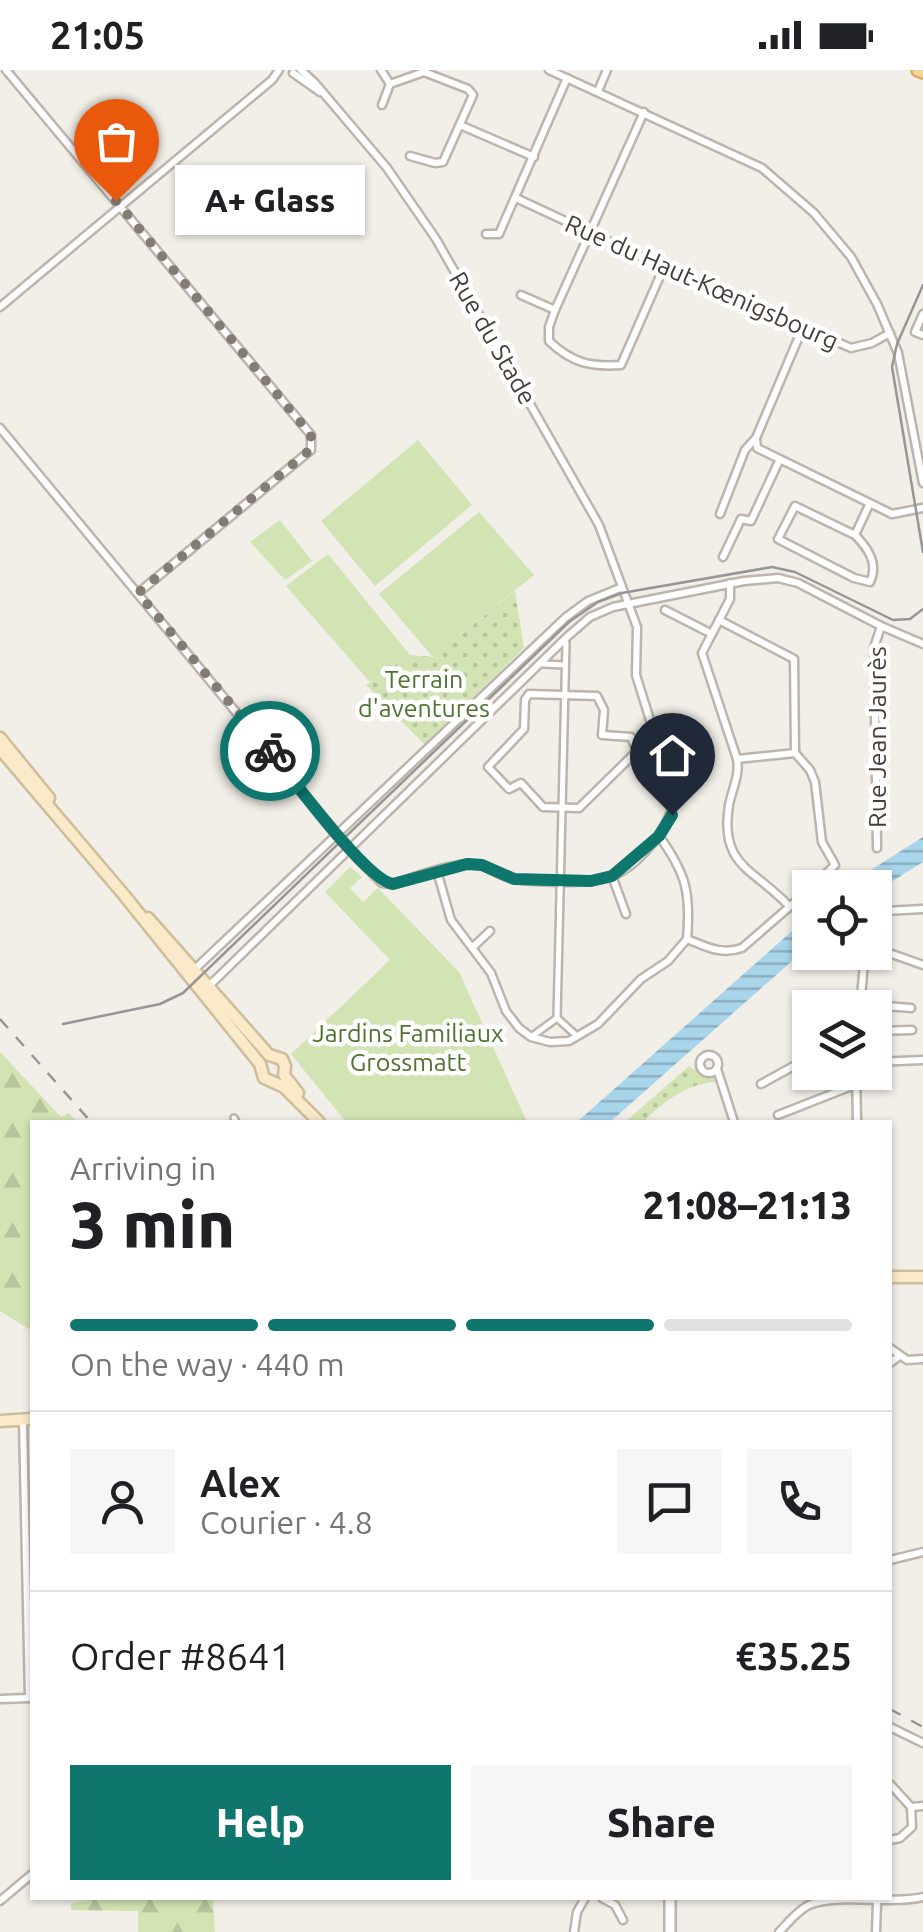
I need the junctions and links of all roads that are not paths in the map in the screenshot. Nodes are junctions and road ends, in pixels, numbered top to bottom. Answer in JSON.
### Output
{"nodes":[{"id":1,"x":6,"y":70,"type":"edge"},
{"id":2,"x":381,"y":70,"type":"edge"},
{"id":3,"x":549,"y":70,"type":"edge"},
{"id":4,"x":607,"y":70,"type":"edge"},
{"id":5,"x":290,"y":71,"type":"edge"},
{"id":6,"x":567,"y":78,"type":"junction"},
{"id":7,"x":390,"y":84,"type":"junction"},
{"id":8,"x":598,"y":91,"type":"junction"},
{"id":9,"x":382,"y":106,"type":"dead end"},
{"id":10,"x":644,"y":112,"type":"junction"},
{"id":11,"x":460,"y":126,"type":"junction"},
{"id":12,"x":410,"y":156,"type":"dead end"},
{"id":13,"x":534,"y":157,"type":"junction"},
{"id":14,"x":516,"y":198,"type":"junction"},
{"id":15,"x":121,"y":207,"type":"junction"},
{"id":16,"x":590,"y":232,"type":"junction"},
{"id":17,"x":486,"y":234,"type":"dead end"},
{"id":18,"x":664,"y":267,"type":"junction"},
{"id":19,"x":520,"y":294,"type":"dead end"},
{"id":20,"x":0,"y":307,"type":"edge"},
{"id":21,"x":555,"y":310,"type":"junction"},
{"id":22,"x":923,"y":314,"type":"edge"},
{"id":23,"x":803,"y":327,"type":"junction"},
{"id":24,"x":890,"y":333,"type":"junction"},
{"id":25,"x":919,"y":334,"type":"edge"},
{"id":26,"x":0,"y":428,"type":"edge"},
{"id":27,"x":756,"y":438,"type":"junction"},
{"id":28,"x":779,"y":462,"type":"junction"},
{"id":29,"x":921,"y":462,"type":"edge"},
{"id":30,"x":923,"y":483,"type":"edge"},
{"id":31,"x":869,"y":505,"type":"junction"},
{"id":32,"x":923,"y":508,"type":"edge"},
{"id":33,"x":720,"y":514,"type":"dead end"},
{"id":34,"x":855,"y":535,"type":"junction"},
{"id":35,"x":723,"y":557,"type":"dead end"},
{"id":36,"x":730,"y":584,"type":"junction"},
{"id":37,"x":620,"y":588,"type":"junction"},
{"id":38,"x":138,"y":593,"type":"junction"},
{"id":39,"x":628,"y":605,"type":"junction"},
{"id":40,"x":665,"y":610,"type":"dead end"},
{"id":41,"x":719,"y":620,"type":"junction"},
{"id":42,"x":880,"y":626,"type":"junction"},
{"id":43,"x":712,"y":634,"type":"junction"},
{"id":44,"x":566,"y":643,"type":"dead end"},
{"id":45,"x":923,"y":644,"type":"edge"},
{"id":46,"x":544,"y":664,"type":"dead end"},
{"id":47,"x":566,"y":664,"type":"junction"},
{"id":48,"x":564,"y":695,"type":"junction"},
{"id":49,"x":0,"y":738,"type":"edge"},
{"id":50,"x":0,"y":749,"type":"edge"},
{"id":51,"x":659,"y":749,"type":"junction"},
{"id":52,"x":637,"y":750,"type":"junction"},
{"id":53,"x":795,"y":753,"type":"junction"},
{"id":54,"x":737,"y":759,"type":"junction"},
{"id":55,"x":562,"y":808,"type":"junction"},
{"id":56,"x":68,"y":828,"type":"junction"},
{"id":57,"x":338,"y":834,"type":"junction"},
{"id":58,"x":659,"y":836,"type":"junction"},
{"id":59,"x":876,"y":848,"type":"dead end"},
{"id":60,"x":350,"y":849,"type":"junction"},
{"id":61,"x":829,"y":870,"type":"edge"},
{"id":62,"x":438,"y":871,"type":"junction"},
{"id":63,"x":612,"y":876,"type":"junction"},
{"id":64,"x":560,"y":880,"type":"junction"},
{"id":65,"x":792,"y":904,"type":"edge"},
{"id":66,"x":789,"y":906,"type":"junction"},
{"id":67,"x":923,"y":909,"type":"edge"},
{"id":68,"x":892,"y":911,"type":"edge"},
{"id":69,"x":626,"y":914,"type":"dead end"},
{"id":70,"x":490,"y":931,"type":"dead end"},
{"id":71,"x":687,"y":939,"type":"junction"},
{"id":72,"x":473,"y":947,"type":"junction"},
{"id":73,"x":892,"y":954,"type":"edge"},
{"id":74,"x":923,"y":965,"type":"edge"},
{"id":75,"x":190,"y":972,"type":"junction"},
{"id":76,"x":205,"y":990,"type":"junction"},
{"id":77,"x":892,"y":1007,"type":"edge"},
{"id":78,"x":911,"y":1008,"type":"dead end"},
{"id":79,"x":557,"y":1018,"type":"junction"},
{"id":80,"x":912,"y":1030,"type":"dead end"},
{"id":81,"x":892,"y":1031,"type":"edge"},
{"id":82,"x":532,"y":1036,"type":"junction"},
{"id":83,"x":579,"y":1037,"type":"junction"},
{"id":84,"x":264,"y":1059,"type":"junction"},
{"id":85,"x":923,"y":1060,"type":"edge"},
{"id":86,"x":892,"y":1061,"type":"edge"},
{"id":87,"x":792,"y":1067,"type":"edge"},
{"id":88,"x":717,"y":1069,"type":"dead end"},
{"id":89,"x":279,"y":1078,"type":"junction"},
{"id":90,"x":761,"y":1084,"type":"dead end"},
{"id":91,"x":842,"y":1090,"type":"edge"},
{"id":92,"x":857,"y":1090,"type":"edge"},
{"id":93,"x":778,"y":1115,"type":"dead end"},
{"id":94,"x":315,"y":1120,"type":"edge"},
{"id":95,"x":733,"y":1120,"type":"edge"},
{"id":96,"x":858,"y":1120,"type":"edge"},
{"id":97,"x":923,"y":1277,"type":"edge"},
{"id":98,"x":892,"y":1280,"type":"edge"},
{"id":99,"x":892,"y":1350,"type":"edge"},
{"id":100,"x":898,"y":1357,"type":"junction"},
{"id":101,"x":923,"y":1359,"type":"edge"},
{"id":102,"x":892,"y":1362,"type":"edge"},
{"id":103,"x":28,"y":1419,"type":"edge"},
{"id":104,"x":0,"y":1420,"type":"edge"},
{"id":105,"x":24,"y":1490,"type":"junction"},
{"id":106,"x":30,"y":1502,"type":"edge"},
{"id":107,"x":923,"y":1552,"type":"edge"},
{"id":108,"x":892,"y":1560,"type":"edge"},
{"id":109,"x":30,"y":1698,"type":"edge"},
{"id":110,"x":0,"y":1699,"type":"edge"},
{"id":111,"x":892,"y":1728,"type":"edge"},
{"id":112,"x":922,"y":1743,"type":"edge"},
{"id":113,"x":892,"y":1786,"type":"edge"},
{"id":114,"x":923,"y":1806,"type":"edge"},
{"id":115,"x":911,"y":1807,"type":"junction"},
{"id":116,"x":892,"y":1840,"type":"edge"},
{"id":117,"x":30,"y":1876,"type":"edge"},
{"id":118,"x":923,"y":1897,"type":"edge"},
{"id":119,"x":584,"y":1900,"type":"edge"},
{"id":120,"x":606,"y":1900,"type":"edge"},
{"id":121,"x":670,"y":1900,"type":"edge"},
{"id":122,"x":817,"y":1900,"type":"edge"},
{"id":123,"x":0,"y":1901,"type":"edge"},
{"id":124,"x":877,"y":1902,"type":"junction"},
{"id":125,"x":624,"y":1920,"type":"dead end"},
{"id":126,"x":574,"y":1932,"type":"edge"},
{"id":127,"x":670,"y":1932,"type":"edge"},
{"id":128,"x":779,"y":1932,"type":"edge"},
{"id":129,"x":876,"y":1932,"type":"edge"}],
"edges":[{"from":1,"to":15,"type":"street"},
{"from":2,"to":7,"type":"street"},
{"from":3,"to":6,"type":"street"},
{"from":4,"to":8,"type":"street"},
{"from":5,"to":15,"type":"street"},
{"from":5,"to":37,"type":"street","name":"Rue du Stade"},
{"from":6,"to":8,"type":"street"},
{"from":6,"to":13,"type":"street"},
{"from":7,"to":9,"type":"street"},
{"from":7,"to":11,"type":"street"},
{"from":8,"to":10,"type":"street"},
{"from":10,"to":16,"type":"street"},
{"from":10,"to":24,"type":"street"},
{"from":11,"to":12,"type":"street"},
{"from":11,"to":13,"type":"street"},
{"from":13,"to":14,"type":"street"},
{"from":14,"to":16,"type":"street","name":"Rue du Haut-Kœnigsbourg"},
{"from":14,"to":17,"type":"street"},
{"from":15,"to":20,"type":"street"},
{"from":15,"to":38,"type":"street"},
{"from":16,"to":18,"type":"street","name":"Rue du Haut-Kœnigsbourg"},
{"from":16,"to":21,"type":"street"},
{"from":18,"to":21,"type":"street"},
{"from":18,"to":23,"type":"street","name":"Rue du Haut-Kœnigsbourg"},
{"from":19,"to":21,"type":"street"},
{"from":22,"to":25,"type":"street"},
{"from":23,"to":24,"type":"street","name":"Rue du Haut-Kœnigsbourg"},
{"from":23,"to":27,"type":"street"},
{"from":24,"to":29,"type":"street"},
{"from":26,"to":38,"type":"street"},
{"from":27,"to":28,"type":"street"},
{"from":27,"to":33,"type":"street"},
{"from":28,"to":31,"type":"street"},
{"from":28,"to":35,"type":"street"},
{"from":29,"to":30,"type":"street"},
{"from":31,"to":32,"type":"street"},
{"from":31,"to":34,"type":"street"},
{"from":34,"to":34,"type":"street"},
{"from":36,"to":39,"type":"street"},
{"from":36,"to":41,"type":"street"},
{"from":36,"to":42,"type":"street"},
{"from":37,"to":39,"type":"street","name":"Rue du Stade"},
{"from":37,"to":57,"type":"street"},
{"from":38,"to":57,"type":"street"},
{"from":39,"to":51,"type":"street","name":"Rue du Stade"},
{"from":39,"to":60,"type":"street"},
{"from":40,"to":43,"type":"street"},
{"from":41,"to":43,"type":"street"},
{"from":41,"to":53,"type":"street"},
{"from":42,"to":45,"type":"street"},
{"from":42,"to":59,"type":"street","name":"Rue Jean Jaurès"},
{"from":43,"to":54,"type":"street"},
{"from":44,"to":47,"type":"street"},
{"from":46,"to":47,"type":"street"},
{"from":47,"to":48,"type":"street"},
{"from":48,"to":52,"type":"street"},
{"from":48,"to":55,"type":"street"},
{"from":48,"to":55,"type":"street"},
{"from":49,"to":56,"type":"main road"},
{"from":50,"to":56,"type":"main road"},
{"from":51,"to":52,"type":"street"},
{"from":51,"to":58,"type":"street","name":"Rue du Stade"},
{"from":52,"to":55,"type":"street"},
{"from":53,"to":54,"type":"street"},
{"from":53,"to":61,"type":"street"},
{"from":54,"to":66,"type":"street"},
{"from":55,"to":64,"type":"street"},
{"from":56,"to":75,"type":"main road"},
{"from":57,"to":60,"type":"street"},
{"from":57,"to":75,"type":"street"},
{"from":58,"to":63,"type":"street"},
{"from":58,"to":71,"type":"street"},
{"from":60,"to":62,"type":"street"},
{"from":60,"to":76,"type":"street"},
{"from":62,"to":64,"type":"street"},
{"from":62,"to":72,"type":"street"},
{"from":63,"to":64,"type":"street"},
{"from":63,"to":69,"type":"street"},
{"from":64,"to":79,"type":"street"},
{"from":65,"to":66,"type":"street"},
{"from":66,"to":71,"type":"street"},
{"from":67,"to":68,"type":"street"},
{"from":70,"to":72,"type":"street"},
{"from":71,"to":83,"type":"street"},
{"from":72,"to":82,"type":"street"},
{"from":73,"to":74,"type":"street"},
{"from":75,"to":76,"type":"main road"},
{"from":76,"to":84,"type":"main road"},
{"from":77,"to":78,"type":"street"},
{"from":79,"to":82,"type":"street"},
{"from":79,"to":83,"type":"street"},
{"from":80,"to":81,"type":"street"},
{"from":82,"to":83,"type":"street"},
{"from":84,"to":89,"type":"main road"},
{"from":84,"to":89,"type":"main road"},
{"from":85,"to":86,"type":"street"},
{"from":87,"to":90,"type":"street"},
{"from":88,"to":95,"type":"street"},
{"from":89,"to":94,"type":"main road"},
{"from":91,"to":93,"type":"street"},
{"from":92,"to":96,"type":"street"},
{"from":97,"to":98,"type":"main road"},
{"from":99,"to":100,"type":"street"},
{"from":100,"to":101,"type":"street"},
{"from":100,"to":102,"type":"street"},
{"from":103,"to":104,"type":"main road"},
{"from":103,"to":105,"type":"street"},
{"from":105,"to":106,"type":"street"},
{"from":105,"to":109,"type":"street"},
{"from":107,"to":108,"type":"street"},
{"from":109,"to":110,"type":"street"},
{"from":111,"to":112,"type":"street"},
{"from":113,"to":115,"type":"street"},
{"from":114,"to":115,"type":"street"},
{"from":115,"to":116,"type":"street"},
{"from":117,"to":123,"type":"street"},
{"from":118,"to":124,"type":"street"},
{"from":119,"to":126,"type":"street"},
{"from":120,"to":125,"type":"street"},
{"from":121,"to":127,"type":"street"},
{"from":122,"to":124,"type":"street"},
{"from":122,"to":128,"type":"street"},
{"from":124,"to":129,"type":"street"}]}
